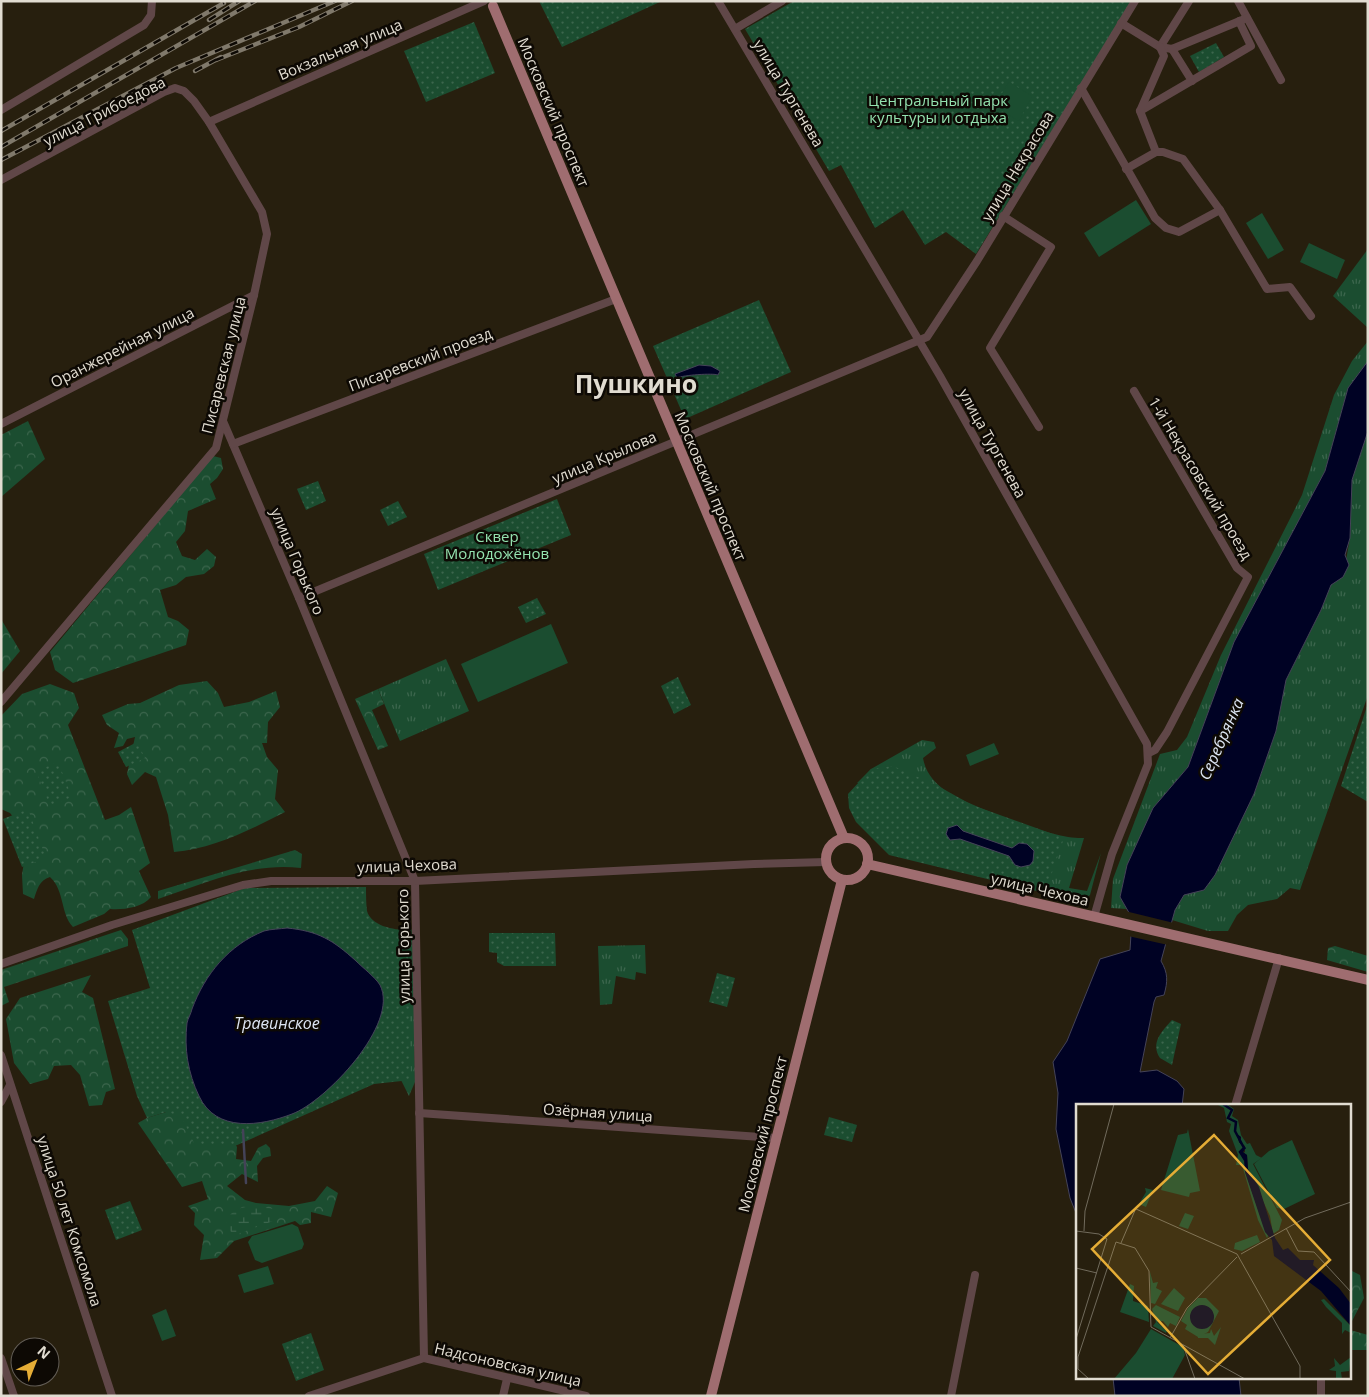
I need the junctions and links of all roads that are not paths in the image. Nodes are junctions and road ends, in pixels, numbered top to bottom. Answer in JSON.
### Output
{"nodes":[{"id":1,"x":152,"y":1,"type":"edge"},
{"id":2,"x":718,"y":1,"type":"edge"},
{"id":3,"x":782,"y":1,"type":"edge"},
{"id":4,"x":1135,"y":1,"type":"edge"},
{"id":5,"x":1189,"y":1,"type":"edge"},
{"id":6,"x":1238,"y":1,"type":"edge"},
{"id":7,"x":489,"y":3,"type":"edge"},
{"id":8,"x":1247,"y":18,"type":"junction"},
{"id":9,"x":1239,"y":21,"type":"junction"},
{"id":10,"x":1121,"y":23,"type":"junction"},
{"id":11,"x":735,"y":29,"type":"junction"},
{"id":12,"x":1160,"y":47,"type":"junction"},
{"id":13,"x":1172,"y":49,"type":"junction"},
{"id":14,"x":1282,"y":80,"type":"dead end"},
{"id":15,"x":1192,"y":81,"type":"junction"},
{"id":16,"x":1081,"y":88,"type":"junction"},
{"id":17,"x":1,"y":110,"type":"edge"},
{"id":18,"x":1140,"y":111,"type":"junction"},
{"id":19,"x":209,"y":122,"type":"junction"},
{"id":20,"x":1156,"y":152,"type":"junction"},
{"id":21,"x":1126,"y":169,"type":"junction"},
{"id":22,"x":1,"y":180,"type":"edge"},
{"id":23,"x":1220,"y":210,"type":"junction"},
{"id":24,"x":1002,"y":216,"type":"junction"},
{"id":25,"x":254,"y":296,"type":"junction"},
{"id":26,"x":616,"y":299,"type":"junction"},
{"id":27,"x":1310,"y":316,"type":"dead end"},
{"id":28,"x":918,"y":340,"type":"junction"},
{"id":29,"x":1134,"y":390,"type":"dead end"},
{"id":30,"x":223,"y":421,"type":"junction"},
{"id":31,"x":1,"y":424,"type":"edge"},
{"id":32,"x":1039,"y":427,"type":"dead end"},
{"id":33,"x":676,"y":442,"type":"junction"},
{"id":34,"x":233,"y":444,"type":"junction"},
{"id":35,"x":299,"y":598,"type":"junction"},
{"id":36,"x":1,"y":702,"type":"edge"},
{"id":37,"x":1149,"y":753,"type":"junction"},
{"id":38,"x":844,"y":838,"type":"junction"},
{"id":39,"x":826,"y":862,"type":"junction"},
{"id":40,"x":868,"y":864,"type":"junction"},
{"id":41,"x":842,"y":880,"type":"junction"},
{"id":42,"x":415,"y":881,"type":"junction"},
{"id":43,"x":1094,"y":917,"type":"junction"},
{"id":44,"x":1279,"y":958,"type":"junction"},
{"id":45,"x":1,"y":964,"type":"edge"},
{"id":46,"x":1368,"y":980,"type":"edge"},
{"id":47,"x":1,"y":1055,"type":"edge"},
{"id":48,"x":10,"y":1085,"type":"junction"},
{"id":49,"x":1,"y":1102,"type":"edge"},
{"id":50,"x":1236,"y":1104,"type":"edge"},
{"id":51,"x":419,"y":1113,"type":"junction"},
{"id":52,"x":776,"y":1138,"type":"junction"},
{"id":53,"x":975,"y":1275,"type":"dead end"},
{"id":54,"x":1,"y":1358,"type":"edge"},
{"id":55,"x":424,"y":1358,"type":"junction"},
{"id":56,"x":508,"y":1379,"type":"junction"},
{"id":57,"x":1321,"y":1380,"type":"edge"},
{"id":58,"x":14,"y":1396,"type":"edge"},
{"id":59,"x":112,"y":1396,"type":"edge"},
{"id":60,"x":309,"y":1396,"type":"edge"},
{"id":61,"x":503,"y":1396,"type":"edge"},
{"id":62,"x":586,"y":1396,"type":"edge"},
{"id":63,"x":711,"y":1396,"type":"edge"},
{"id":64,"x":950,"y":1396,"type":"edge"},
{"id":65,"x":1321,"y":1396,"type":"edge"}],
"edges":[{"from":1,"to":17,"type":"street"},
{"from":2,"to":11,"type":"street","name":"улица Тургенева"},
{"from":3,"to":11,"type":"street"},
{"from":4,"to":10,"type":"street","name":"улица Некрасова"},
{"from":5,"to":12,"type":"street"},
{"from":6,"to":8,"type":"street"},
{"from":7,"to":19,"type":"street","name":"Вокзальная улица"},
{"from":7,"to":26,"type":"main road","name":"Московский проспект"},
{"from":8,"to":9,"type":"street"},
{"from":8,"to":14,"type":"street"},
{"from":9,"to":13,"type":"street"},
{"from":9,"to":15,"type":"street"},
{"from":10,"to":12,"type":"street"},
{"from":10,"to":16,"type":"street","name":"улица Некрасова"},
{"from":11,"to":28,"type":"street","name":"улица Тургенева"},
{"from":12,"to":13,"type":"street"},
{"from":12,"to":18,"type":"street"},
{"from":13,"to":15,"type":"street"},
{"from":15,"to":18,"type":"street"},
{"from":16,"to":21,"type":"street"},
{"from":16,"to":24,"type":"street","name":"улица Некрасова"},
{"from":18,"to":20,"type":"street"},
{"from":19,"to":22,"type":"street","name":"улица Грибоедова"},
{"from":19,"to":25,"type":"street","name":"Писаревская улица"},
{"from":20,"to":21,"type":"street"},
{"from":20,"to":23,"type":"street"},
{"from":21,"to":23,"type":"street"},
{"from":23,"to":27,"type":"street"},
{"from":24,"to":28,"type":"street","name":"улица Некрасова"},
{"from":24,"to":32,"type":"street"},
{"from":25,"to":30,"type":"street","name":"Писаревская улица"},
{"from":25,"to":31,"type":"street","name":"Оранжерейная улица"},
{"from":26,"to":33,"type":"main road","name":"Московский проспект"},
{"from":26,"to":34,"type":"street","name":"Писаревский проезд"},
{"from":28,"to":33,"type":"street","name":"улица Крылова"},
{"from":28,"to":37,"type":"street","name":"улица Тургенева"},
{"from":29,"to":37,"type":"street","name":"1-й Некрасовский проезд"},
{"from":30,"to":34,"type":"street","name":"улица Горького"},
{"from":30,"to":36,"type":"street","name":"Писаревская улица"},
{"from":33,"to":35,"type":"street","name":"улица Крылова"},
{"from":33,"to":38,"type":"main road","name":"Московский проспект"},
{"from":34,"to":35,"type":"street","name":"улица Горького"},
{"from":35,"to":42,"type":"street","name":"улица Горького"},
{"from":37,"to":43,"type":"street"},
{"from":38,"to":39,"type":"main road"},
{"from":38,"to":40,"type":"main road"},
{"from":39,"to":41,"type":"main road"},
{"from":39,"to":42,"type":"street","name":"улица Чехова"},
{"from":40,"to":41,"type":"main road"},
{"from":40,"to":43,"type":"main road","name":"улица Чехова"},
{"from":41,"to":52,"type":"main road","name":"Московский проспект"},
{"from":42,"to":45,"type":"street","name":"улица Чехова"},
{"from":42,"to":51,"type":"street","name":"улица Горького"},
{"from":43,"to":44,"type":"main road","name":"улица Чехова"},
{"from":44,"to":46,"type":"main road","name":"улица Чехова"},
{"from":44,"to":50,"type":"street"},
{"from":47,"to":48,"type":"street","name":"улица 50 лет Комсомола"},
{"from":48,"to":49,"type":"street"},
{"from":48,"to":59,"type":"street","name":"улица 50 лет Комсомола"},
{"from":51,"to":52,"type":"street","name":"Озёрная улица"},
{"from":51,"to":55,"type":"street","name":"улица Горького"},
{"from":52,"to":63,"type":"main road","name":"Московский проспект"},
{"from":53,"to":64,"type":"street"},
{"from":54,"to":58,"type":"street"},
{"from":55,"to":56,"type":"street","name":"Надсоновская улица"},
{"from":55,"to":60,"type":"street","name":"Надсоновская улица"},
{"from":56,"to":61,"type":"street"},
{"from":56,"to":62,"type":"street","name":"Надсоновская улица"},
{"from":57,"to":65,"type":"street"}]}
